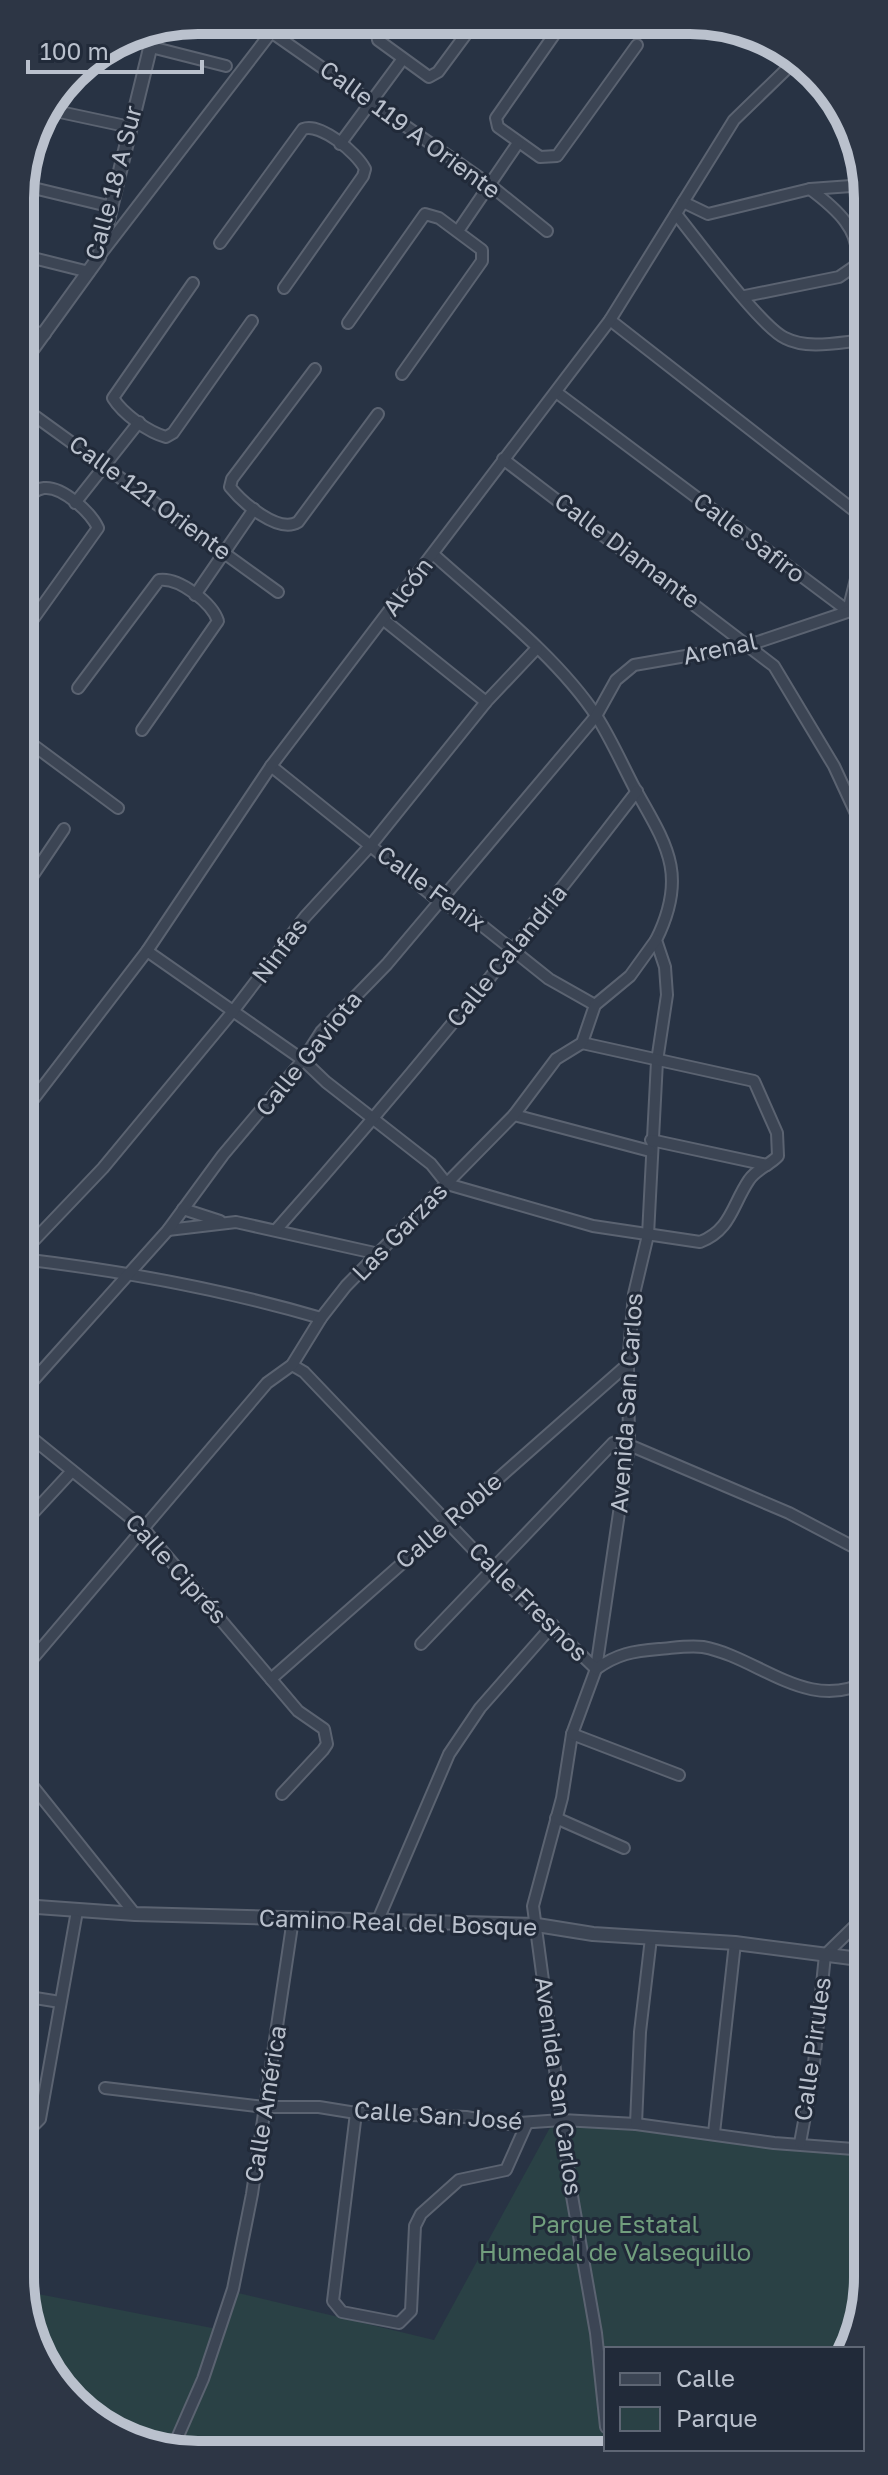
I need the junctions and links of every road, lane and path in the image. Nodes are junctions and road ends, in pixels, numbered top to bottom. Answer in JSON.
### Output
{"nodes":[{"id":1,"x":269,"y":34,"type":"edge"},
{"id":2,"x":274,"y":34,"type":"edge"},
{"id":3,"x":377,"y":34,"type":"edge"},
{"id":4,"x":466,"y":34,"type":"edge"},
{"id":5,"x":554,"y":34,"type":"edge"},
{"id":6,"x":152,"y":41,"type":"edge"},
{"id":7,"x":637,"y":45,"type":"dead end"},
{"id":8,"x":151,"y":47,"type":"junction"},
{"id":9,"x":402,"y":60,"type":"junction"},
{"id":10,"x":226,"y":66,"type":"dead end"},
{"id":11,"x":789,"y":67,"type":"edge"},
{"id":12,"x":371,"y":100,"type":"junction"},
{"id":13,"x":59,"y":112,"type":"edge"},
{"id":14,"x":130,"y":127,"type":"junction"},
{"id":15,"x":518,"y":143,"type":"junction"},
{"id":16,"x":340,"y":144,"type":"junction"},
{"id":17,"x":490,"y":185,"type":"junction"},
{"id":18,"x":853,"y":186,"type":"edge"},
{"id":19,"x":34,"y":188,"type":"edge"},
{"id":20,"x":810,"y":189,"type":"junction"},
{"id":21,"x":683,"y":202,"type":"junction"},
{"id":22,"x":112,"y":207,"type":"junction"},
{"id":23,"x":676,"y":214,"type":"junction"},
{"id":24,"x":458,"y":231,"type":"junction"},
{"id":25,"x":547,"y":231,"type":"dead end"},
{"id":26,"x":220,"y":243,"type":"dead end"},
{"id":27,"x":854,"y":243,"type":"edge"},
{"id":28,"x":99,"y":257,"type":"junction"},
{"id":29,"x":34,"y":258,"type":"edge"},
{"id":30,"x":854,"y":267,"type":"edge"},
{"id":31,"x":89,"y":272,"type":"junction"},
{"id":32,"x":193,"y":283,"type":"dead end"},
{"id":33,"x":284,"y":288,"type":"dead end"},
{"id":34,"x":745,"y":296,"type":"junction"},
{"id":35,"x":610,"y":320,"type":"junction"},
{"id":36,"x":252,"y":321,"type":"dead end"},
{"id":37,"x":348,"y":323,"type":"dead end"},
{"id":38,"x":34,"y":332,"type":"edge"},
{"id":39,"x":45,"y":334,"type":"junction"},
{"id":40,"x":854,"y":341,"type":"edge"},
{"id":41,"x":34,"y":348,"type":"edge"},
{"id":42,"x":315,"y":369,"type":"dead end"},
{"id":43,"x":402,"y":374,"type":"dead end"},
{"id":44,"x":556,"y":392,"type":"junction"},
{"id":45,"x":378,"y":414,"type":"dead end"},
{"id":46,"x":34,"y":415,"type":"edge"},
{"id":47,"x":139,"y":422,"type":"junction"},
{"id":48,"x":503,"y":459,"type":"junction"},
{"id":49,"x":106,"y":465,"type":"junction"},
{"id":50,"x":34,"y":492,"type":"edge"},
{"id":51,"x":75,"y":503,"type":"junction"},
{"id":52,"x":254,"y":509,"type":"junction"},
{"id":53,"x":854,"y":511,"type":"edge"},
{"id":54,"x":227,"y":553,"type":"junction"},
{"id":55,"x":433,"y":554,"type":"junction"},
{"id":56,"x":854,"y":587,"type":"edge"},
{"id":57,"x":278,"y":592,"type":"dead end"},
{"id":58,"x":195,"y":595,"type":"junction"},
{"id":59,"x":854,"y":609,"type":"edge"},
{"id":60,"x":848,"y":611,"type":"junction"},
{"id":61,"x":34,"y":619,"type":"edge"},
{"id":62,"x":384,"y":620,"type":"junction"},
{"id":63,"x":749,"y":645,"type":"junction"},
{"id":64,"x":537,"y":648,"type":"junction"},
{"id":65,"x":78,"y":688,"type":"dead end"},
{"id":66,"x":486,"y":702,"type":"junction"},
{"id":67,"x":596,"y":716,"type":"junction"},
{"id":68,"x":142,"y":730,"type":"dead end"},
{"id":69,"x":34,"y":746,"type":"edge"},
{"id":70,"x":271,"y":766,"type":"junction"},
{"id":71,"x":637,"y":791,"type":"junction"},
{"id":72,"x":118,"y":808,"type":"dead end"},
{"id":73,"x":854,"y":809,"type":"edge"},
{"id":74,"x":64,"y":829,"type":"dead end"},
{"id":75,"x":371,"y":845,"type":"junction"},
{"id":76,"x":34,"y":874,"type":"edge"},
{"id":77,"x":439,"y":901,"type":"junction"},
{"id":78,"x":656,"y":940,"type":"junction"},
{"id":79,"x":147,"y":951,"type":"junction"},
{"id":80,"x":514,"y":951,"type":"junction"},
{"id":81,"x":595,"y":1005,"type":"junction"},
{"id":82,"x":234,"y":1010,"type":"junction"},
{"id":83,"x":582,"y":1043,"type":"junction"},
{"id":84,"x":303,"y":1060,"type":"junction"},
{"id":85,"x":657,"y":1061,"type":"junction"},
{"id":86,"x":34,"y":1098,"type":"edge"},
{"id":87,"x":514,"y":1115,"type":"junction"},
{"id":88,"x":375,"y":1119,"type":"junction"},
{"id":89,"x":650,"y":1145,"type":"junction"},
{"id":90,"x":767,"y":1165,"type":"junction"},
{"id":91,"x":447,"y":1184,"type":"junction"},
{"id":92,"x":183,"y":1209,"type":"junction"},
{"id":93,"x":222,"y":1222,"type":"junction"},
{"id":94,"x":168,"y":1230,"type":"junction"},
{"id":95,"x":276,"y":1230,"type":"junction"},
{"id":96,"x":648,"y":1235,"type":"junction"},
{"id":97,"x":34,"y":1240,"type":"edge"},
{"id":98,"x":379,"y":1254,"type":"junction"},
{"id":99,"x":34,"y":1260,"type":"edge"},
{"id":100,"x":128,"y":1272,"type":"junction"},
{"id":101,"x":321,"y":1318,"type":"junction"},
{"id":102,"x":628,"y":1364,"type":"junction"},
{"id":103,"x":292,"y":1365,"type":"junction"},
{"id":104,"x":34,"y":1379,"type":"edge"},
{"id":105,"x":34,"y":1440,"type":"edge"},
{"id":106,"x":629,"y":1442,"type":"junction"},
{"id":107,"x":72,"y":1471,"type":"junction"},
{"id":108,"x":34,"y":1512,"type":"edge"},
{"id":109,"x":447,"y":1522,"type":"junction"},
{"id":110,"x":143,"y":1528,"type":"junction"},
{"id":111,"x":854,"y":1547,"type":"edge"},
{"id":112,"x":493,"y":1570,"type":"junction"},
{"id":113,"x":553,"y":1625,"type":"junction"},
{"id":114,"x":421,"y":1644,"type":"dead end"},
{"id":115,"x":34,"y":1657,"type":"edge"},
{"id":116,"x":596,"y":1669,"type":"junction"},
{"id":117,"x":271,"y":1679,"type":"junction"},
{"id":118,"x":854,"y":1686,"type":"edge"},
{"id":119,"x":572,"y":1734,"type":"junction"},
{"id":120,"x":679,"y":1775,"type":"dead end"},
{"id":121,"x":34,"y":1788,"type":"edge"},
{"id":122,"x":282,"y":1794,"type":"dead end"},
{"id":123,"x":556,"y":1818,"type":"junction"},
{"id":124,"x":624,"y":1848,"type":"dead end"},
{"id":125,"x":34,"y":1907,"type":"edge"},
{"id":126,"x":77,"y":1911,"type":"junction"},
{"id":127,"x":135,"y":1914,"type":"junction"},
{"id":128,"x":293,"y":1919,"type":"junction"},
{"id":129,"x":378,"y":1920,"type":"junction"},
{"id":130,"x":537,"y":1925,"type":"junction"},
{"id":131,"x":854,"y":1927,"type":"edge"},
{"id":132,"x":651,"y":1938,"type":"junction"},
{"id":133,"x":735,"y":1943,"type":"junction"},
{"id":134,"x":825,"y":1955,"type":"junction"},
{"id":135,"x":854,"y":1958,"type":"edge"},
{"id":136,"x":34,"y":1998,"type":"edge"},
{"id":137,"x":60,"y":2002,"type":"junction"},
{"id":138,"x":105,"y":2088,"type":"dead end"},
{"id":139,"x":265,"y":2107,"type":"junction"},
{"id":140,"x":356,"y":2113,"type":"junction"},
{"id":141,"x":562,"y":2120,"type":"junction"},
{"id":142,"x":527,"y":2123,"type":"junction"},
{"id":143,"x":636,"y":2124,"type":"junction"},
{"id":144,"x":34,"y":2125,"type":"edge"},
{"id":145,"x":714,"y":2133,"type":"junction"},
{"id":146,"x":800,"y":2143,"type":"junction"},
{"id":147,"x":854,"y":2149,"type":"edge"},
{"id":148,"x":604,"y":2408,"type":"edge"},
{"id":149,"x":176,"y":2439,"type":"edge"}],
"edges":[{"from":1,"to":28,"type":"street"},
{"from":2,"to":12,"type":"street","name":"Calle 119 A Oriente"},
{"from":3,"to":9,"type":"street"},
{"from":4,"to":9,"type":"street"},
{"from":5,"to":15,"type":"street"},
{"from":6,"to":8,"type":"street","name":"Calle 18 A Sur"},
{"from":7,"to":15,"type":"street"},
{"from":8,"to":10,"type":"street"},
{"from":8,"to":14,"type":"street","name":"Calle 18 A Sur"},
{"from":9,"to":12,"type":"street"},
{"from":11,"to":21,"type":"street","name":"Alcón"},
{"from":12,"to":16,"type":"street"},
{"from":12,"to":17,"type":"street","name":"Calle 119 A Oriente"},
{"from":13,"to":14,"type":"street"},
{"from":14,"to":22,"type":"street","name":"Calle 18 A Sur"},
{"from":15,"to":17,"type":"street"},
{"from":16,"to":26,"type":"street"},
{"from":16,"to":33,"type":"street"},
{"from":17,"to":24,"type":"street"},
{"from":17,"to":25,"type":"street","name":"Calle 119 A Oriente"},
{"from":18,"to":20,"type":"street"},
{"from":19,"to":22,"type":"street"},
{"from":20,"to":21,"type":"street"},
{"from":20,"to":27,"type":"street"},
{"from":21,"to":23,"type":"street","name":"Alcón"},
{"from":22,"to":28,"type":"street","name":"Calle 18 A Sur"},
{"from":23,"to":34,"type":"street"},
{"from":23,"to":35,"type":"street","name":"Alcón"},
{"from":24,"to":37,"type":"street"},
{"from":24,"to":43,"type":"street"},
{"from":28,"to":31,"type":"street","name":"Calle 18 A Sur"},
{"from":29,"to":31,"type":"street"},
{"from":30,"to":34,"type":"street"},
{"from":31,"to":39,"type":"street","name":"Calle 18 A Sur"},
{"from":32,"to":47,"type":"street"},
{"from":34,"to":40,"type":"street"},
{"from":35,"to":44,"type":"street","name":"Alcón"},
{"from":35,"to":53,"type":"street"},
{"from":36,"to":47,"type":"street"},
{"from":38,"to":39,"type":"street"},
{"from":39,"to":41,"type":"street","name":"Calle 18 A Sur"},
{"from":42,"to":52,"type":"street"},
{"from":44,"to":48,"type":"street","name":"Alcón"},
{"from":44,"to":60,"type":"street","name":"Calle Safiro"},
{"from":45,"to":52,"type":"street"},
{"from":46,"to":49,"type":"street","name":"Calle 121 Oriente"},
{"from":47,"to":49,"type":"street"},
{"from":48,"to":55,"type":"street","name":"Alcón"},
{"from":48,"to":63,"type":"street","name":"Calle Diamante"},
{"from":49,"to":51,"type":"street"},
{"from":49,"to":54,"type":"street","name":"Calle 121 Oriente"},
{"from":50,"to":51,"type":"street"},
{"from":51,"to":61,"type":"street"},
{"from":52,"to":54,"type":"street"},
{"from":54,"to":57,"type":"street","name":"Calle 121 Oriente"},
{"from":54,"to":58,"type":"street"},
{"from":55,"to":62,"type":"street","name":"Alcón"},
{"from":55,"to":64,"type":"street"},
{"from":56,"to":60,"type":"street"},
{"from":58,"to":65,"type":"street"},
{"from":58,"to":68,"type":"street"},
{"from":59,"to":60,"type":"street","name":"Arenal"},
{"from":60,"to":63,"type":"street","name":"Arenal"},
{"from":62,"to":66,"type":"street"},
{"from":62,"to":70,"type":"street","name":"Alcón"},
{"from":63,"to":67,"type":"street","name":"Arenal"},
{"from":63,"to":73,"type":"street","name":"Calle Diamante"},
{"from":64,"to":66,"type":"street","name":"Ninfas"},
{"from":64,"to":67,"type":"street"},
{"from":66,"to":75,"type":"street","name":"Ninfas"},
{"from":67,"to":71,"type":"street"},
{"from":67,"to":77,"type":"street","name":"Calle Gaviota"},
{"from":69,"to":72,"type":"street"},
{"from":70,"to":75,"type":"street","name":"Calle Fenix"},
{"from":70,"to":79,"type":"street","name":"Alcón"},
{"from":71,"to":78,"type":"street"},
{"from":71,"to":80,"type":"street","name":"Calle Calandria"},
{"from":74,"to":76,"type":"street"},
{"from":75,"to":77,"type":"street","name":"Calle Fenix"},
{"from":75,"to":82,"type":"street","name":"Ninfas"},
{"from":77,"to":80,"type":"street","name":"Calle Fenix"},
{"from":77,"to":84,"type":"street","name":"Calle Gaviota"},
{"from":78,"to":81,"type":"street"},
{"from":78,"to":85,"type":"street","name":"Avenida San Carlos"},
{"from":79,"to":82,"type":"street"},
{"from":79,"to":86,"type":"street","name":"Alcón"},
{"from":80,"to":81,"type":"street","name":"Calle Fenix"},
{"from":80,"to":88,"type":"street","name":"Calle Calandria"},
{"from":81,"to":83,"type":"street"},
{"from":82,"to":84,"type":"street"},
{"from":82,"to":97,"type":"street","name":"Ninfas"},
{"from":83,"to":85,"type":"street"},
{"from":83,"to":87,"type":"street","name":"Las Garzas"},
{"from":84,"to":88,"type":"street"},
{"from":84,"to":92,"type":"street","name":"Calle Gaviota"},
{"from":85,"to":89,"type":"street","name":"Avenida San Carlos"},
{"from":85,"to":90,"type":"street"},
{"from":87,"to":89,"type":"street"},
{"from":87,"to":91,"type":"street","name":"Las Garzas"},
{"from":88,"to":91,"type":"street"},
{"from":88,"to":95,"type":"street","name":"Calle Calandria"},
{"from":89,"to":90,"type":"street"},
{"from":89,"to":96,"type":"street","name":"Avenida San Carlos"},
{"from":90,"to":96,"type":"street"},
{"from":91,"to":96,"type":"street"},
{"from":91,"to":98,"type":"street","name":"Las Garzas"},
{"from":92,"to":93,"type":"street"},
{"from":92,"to":94,"type":"street","name":"Calle Gaviota"},
{"from":93,"to":94,"type":"street"},
{"from":93,"to":95,"type":"street"},
{"from":94,"to":100,"type":"street","name":"Calle Gaviota"},
{"from":95,"to":98,"type":"street"},
{"from":96,"to":102,"type":"street","name":"Avenida San Carlos"},
{"from":98,"to":101,"type":"street","name":"Las Garzas"},
{"from":99,"to":100,"type":"street"},
{"from":100,"to":101,"type":"street"},
{"from":100,"to":104,"type":"street","name":"Calle Gaviota"},
{"from":101,"to":103,"type":"street","name":"Las Garzas"},
{"from":102,"to":106,"type":"street","name":"Avenida San Carlos"},
{"from":102,"to":109,"type":"street","name":"Calle Roble"},
{"from":103,"to":109,"type":"street","name":"Calle Fresnos"},
{"from":103,"to":110,"type":"street","name":"Las Garzas"},
{"from":105,"to":107,"type":"street","name":"Calle Ciprés"},
{"from":106,"to":111,"type":"street"},
{"from":106,"to":112,"type":"street"},
{"from":106,"to":116,"type":"street","name":"Avenida San Carlos"},
{"from":107,"to":108,"type":"street"},
{"from":107,"to":110,"type":"street","name":"Calle Ciprés"},
{"from":109,"to":112,"type":"street","name":"Calle Fresnos"},
{"from":109,"to":117,"type":"street","name":"Calle Roble"},
{"from":110,"to":115,"type":"street","name":"Las Garzas"},
{"from":110,"to":117,"type":"street","name":"Calle Ciprés"},
{"from":112,"to":113,"type":"street","name":"Calle Fresnos"},
{"from":112,"to":114,"type":"street"},
{"from":113,"to":116,"type":"street","name":"Calle Fresnos"},
{"from":113,"to":129,"type":"street"},
{"from":116,"to":118,"type":"street"},
{"from":116,"to":119,"type":"street","name":"Avenida San Carlos"},
{"from":117,"to":122,"type":"street","name":"Calle Ciprés"},
{"from":119,"to":120,"type":"street"},
{"from":119,"to":123,"type":"street","name":"Avenida San Carlos"},
{"from":121,"to":127,"type":"street"},
{"from":123,"to":124,"type":"street"},
{"from":123,"to":130,"type":"street","name":"Avenida San Carlos"},
{"from":125,"to":126,"type":"street","name":"Camino Real del Bosque"},
{"from":126,"to":127,"type":"street","name":"Camino Real del Bosque"},
{"from":126,"to":137,"type":"street"},
{"from":127,"to":128,"type":"street","name":"Camino Real del Bosque"},
{"from":128,"to":129,"type":"street","name":"Camino Real del Bosque"},
{"from":128,"to":139,"type":"street","name":"Calle América"},
{"from":129,"to":130,"type":"street","name":"Camino Real del Bosque"},
{"from":130,"to":132,"type":"street","name":"Camino Real del Bosque"},
{"from":130,"to":141,"type":"street","name":"Avenida San Carlos"},
{"from":131,"to":134,"type":"street"},
{"from":132,"to":133,"type":"street","name":"Camino Real del Bosque"},
{"from":132,"to":143,"type":"street"},
{"from":133,"to":134,"type":"street","name":"Camino Real del Bosque"},
{"from":133,"to":145,"type":"street"},
{"from":134,"to":135,"type":"street","name":"Camino Real del Bosque"},
{"from":134,"to":146,"type":"street","name":"Calle Pirules"},
{"from":136,"to":137,"type":"street"},
{"from":137,"to":144,"type":"street"},
{"from":138,"to":139,"type":"street","name":"Calle San José"},
{"from":139,"to":140,"type":"street","name":"Calle San José"},
{"from":139,"to":149,"type":"street","name":"Calle América"},
{"from":140,"to":142,"type":"street","name":"Calle San José"},
{"from":140,"to":142,"type":"street"},
{"from":141,"to":142,"type":"street","name":"Calle San José"},
{"from":141,"to":143,"type":"street","name":"Calle San José"},
{"from":141,"to":148,"type":"street","name":"Avenida San Carlos"},
{"from":143,"to":145,"type":"street","name":"Calle San José"},
{"from":145,"to":146,"type":"street","name":"Calle San José"},
{"from":146,"to":147,"type":"street","name":"Calle San José"}]}
